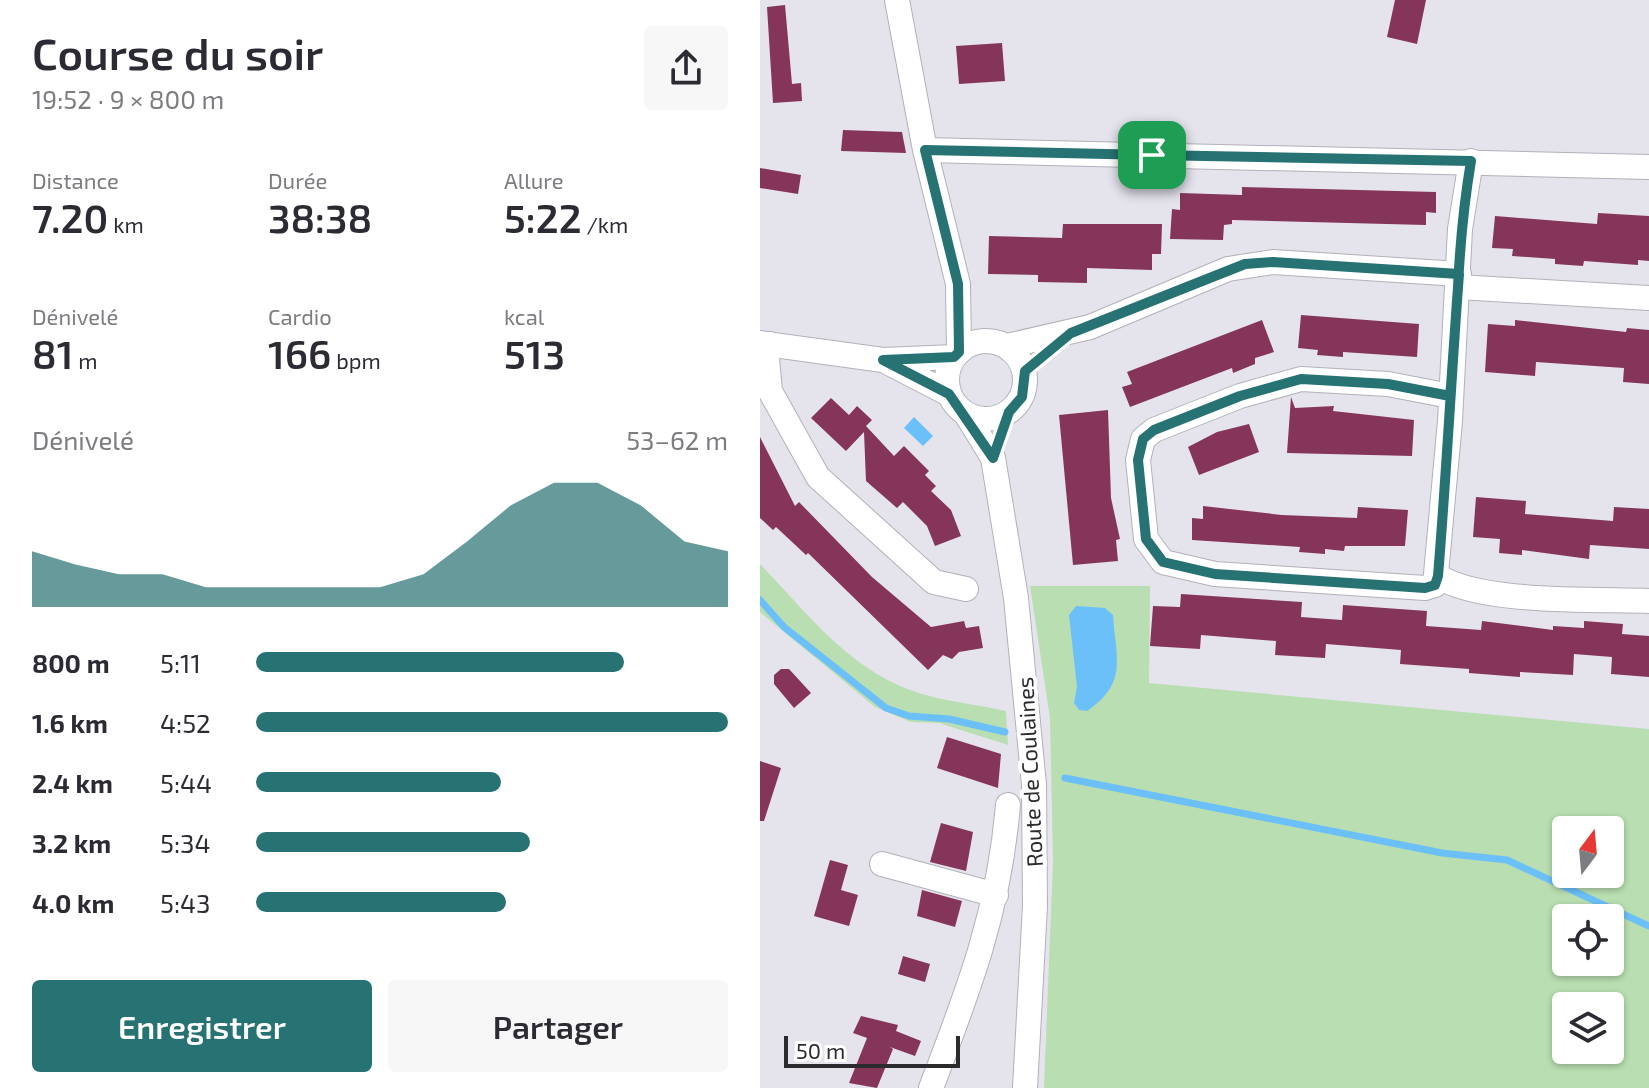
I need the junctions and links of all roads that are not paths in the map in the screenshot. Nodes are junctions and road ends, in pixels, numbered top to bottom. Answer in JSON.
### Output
{"nodes":[{"id":1,"x":897,"y":0,"type":"edge"},
{"id":2,"x":925,"y":150,"type":"junction"},
{"id":3,"x":1471,"y":161,"type":"junction"},
{"id":4,"x":1649,"y":167,"type":"edge"},
{"id":5,"x":1458,"y":280,"type":"junction"},
{"id":6,"x":958,"y":284,"type":"junction"},
{"id":7,"x":1649,"y":298,"type":"edge"},
{"id":8,"x":1071,"y":333,"type":"junction"},
{"id":9,"x":765,"y":344,"type":"edge"},
{"id":10,"x":1000,"y":344,"type":"junction"},
{"id":11,"x":956,"y":354,"type":"junction"},
{"id":12,"x":883,"y":360,"type":"junction"},
{"id":13,"x":1025,"y":371,"type":"junction"},
{"id":14,"x":949,"y":394,"type":"junction"},
{"id":15,"x":1450,"y":396,"type":"junction"},
{"id":16,"x":1009,"y":412,"type":"junction"},
{"id":17,"x":966,"y":414,"type":"junction"},
{"id":18,"x":993,"y":458,"type":"junction"},
{"id":19,"x":1438,"y":576,"type":"junction"},
{"id":20,"x":966,"y":589,"type":"dead end"},
{"id":21,"x":1649,"y":601,"type":"edge"},
{"id":22,"x":1008,"y":805,"type":"dead end"},
{"id":23,"x":882,"y":864,"type":"dead end"},
{"id":24,"x":996,"y":895,"type":"junction"},
{"id":25,"x":931,"y":1088,"type":"edge"},
{"id":26,"x":1025,"y":1088,"type":"edge"}],
"edges":[{"from":1,"to":2,"type":"street"},
{"from":2,"to":3,"type":"street"},
{"from":2,"to":6,"type":"street"},
{"from":3,"to":4,"type":"street"},
{"from":3,"to":5,"type":"street"},
{"from":5,"to":7,"type":"street"},
{"from":5,"to":8,"type":"street"},
{"from":5,"to":15,"type":"street"},
{"from":6,"to":10,"type":"street"},
{"from":6,"to":11,"type":"street"},
{"from":8,"to":10,"type":"street"},
{"from":8,"to":13,"type":"street"},
{"from":9,"to":12,"type":"street"},
{"from":9,"to":20,"type":"street"},
{"from":10,"to":11,"type":"street"},
{"from":10,"to":13,"type":"street"},
{"from":11,"to":12,"type":"street"},
{"from":11,"to":14,"type":"street"},
{"from":12,"to":14,"type":"street"},
{"from":13,"to":16,"type":"street"},
{"from":14,"to":17,"type":"street"},
{"from":15,"to":19,"type":"street"},
{"from":15,"to":19,"type":"street"},
{"from":16,"to":17,"type":"street"},
{"from":16,"to":18,"type":"street","name":"Route de Coulaines"},
{"from":17,"to":18,"type":"street","name":"Route de Coulaines"},
{"from":18,"to":26,"type":"street","name":"Route de Coulaines"},
{"from":19,"to":21,"type":"street"},
{"from":22,"to":24,"type":"street"},
{"from":23,"to":24,"type":"street"},
{"from":24,"to":25,"type":"street"}]}
